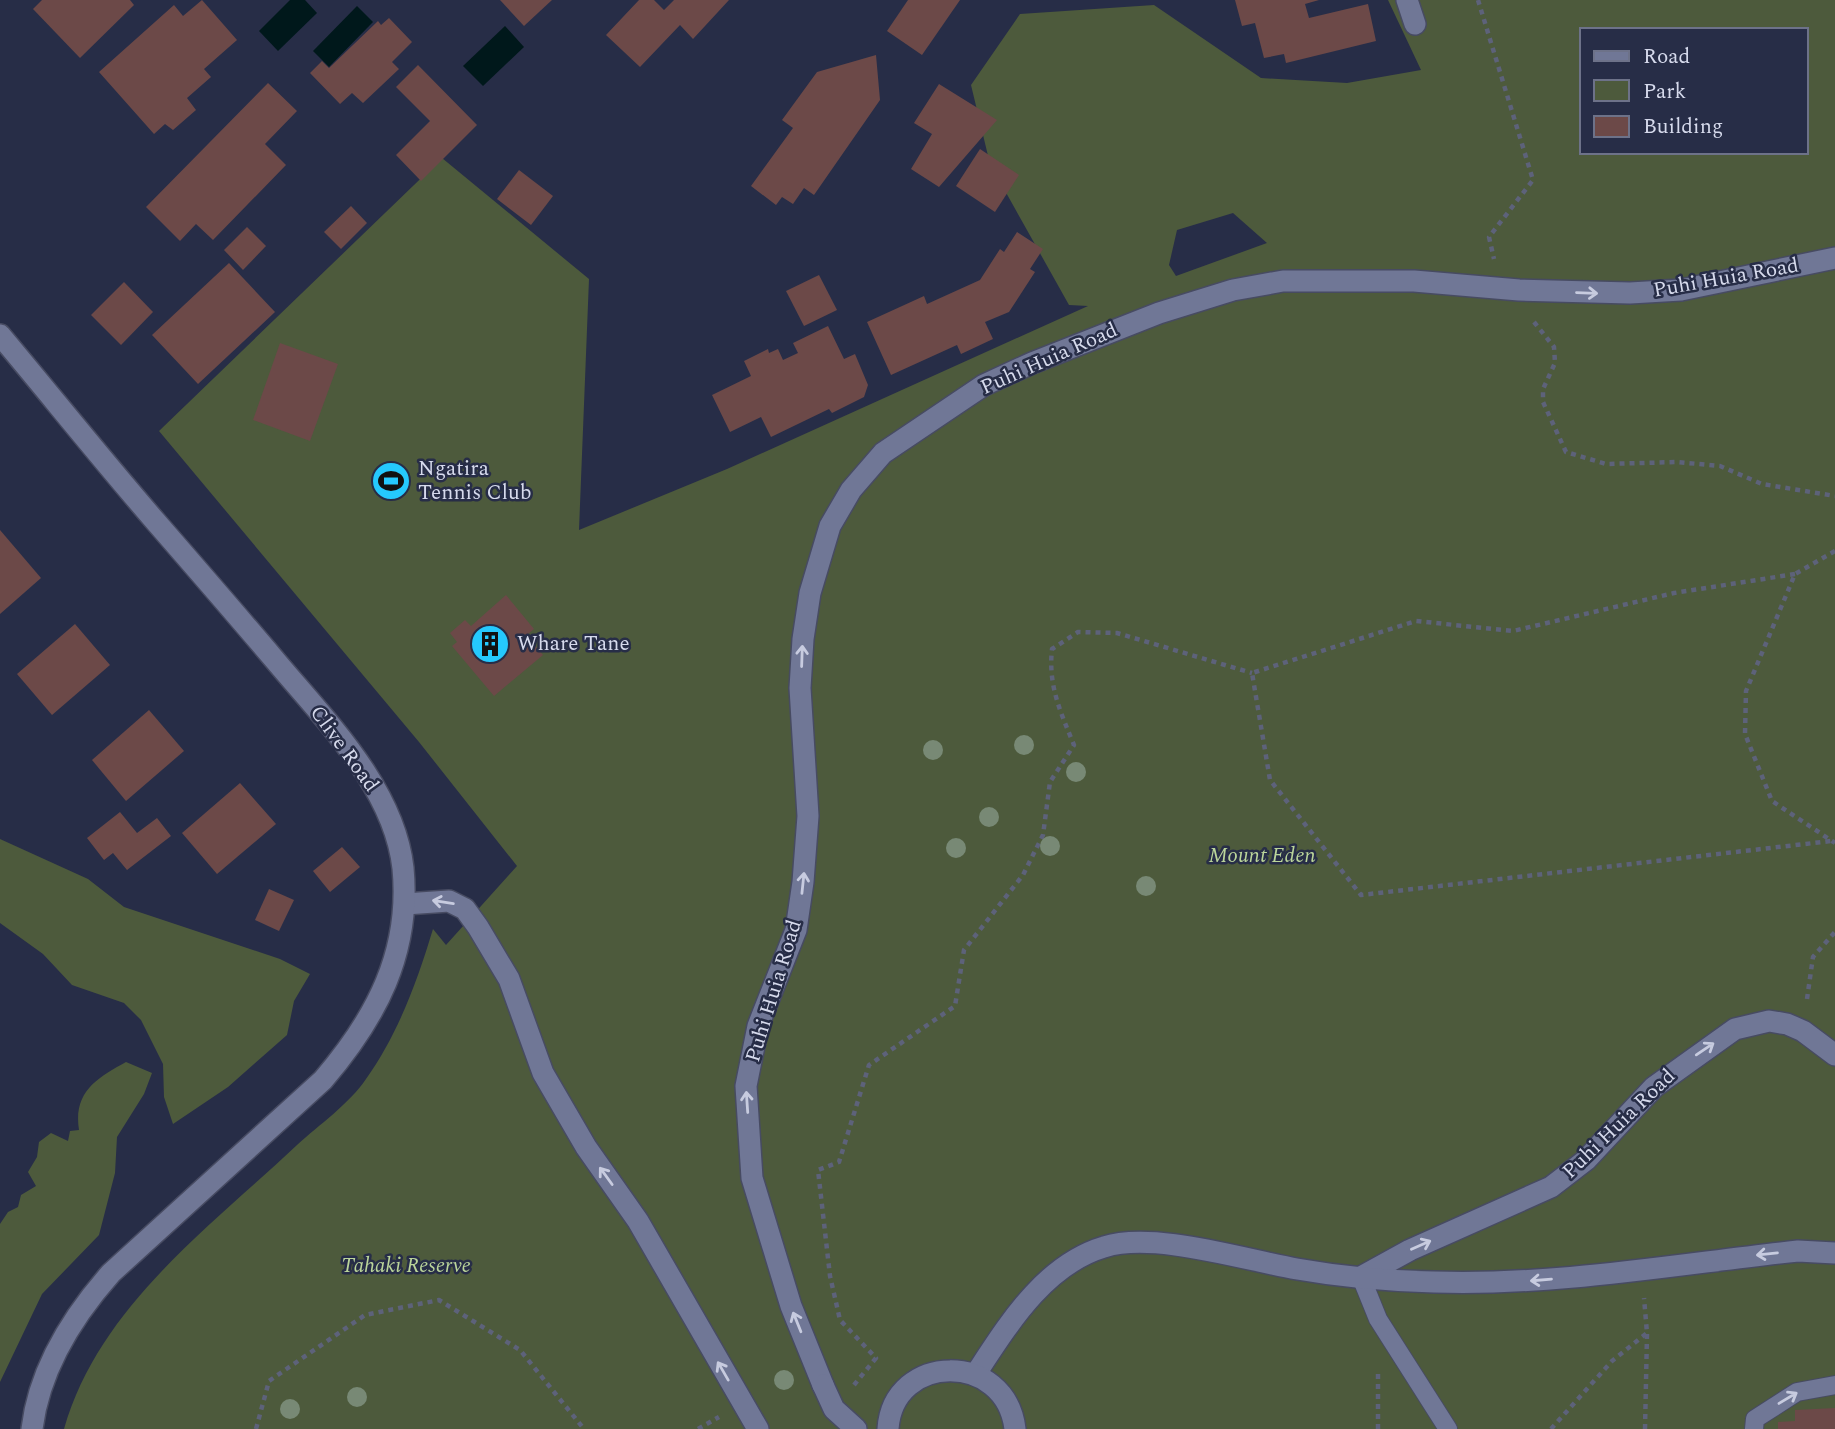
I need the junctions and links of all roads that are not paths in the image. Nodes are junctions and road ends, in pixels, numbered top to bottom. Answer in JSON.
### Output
{"nodes":[{"id":1,"x":1407,"y":0,"type":"edge"},
{"id":2,"x":1415,"y":24,"type":"dead end"},
{"id":3,"x":1835,"y":258,"type":"edge"},
{"id":4,"x":0,"y":335,"type":"edge"},
{"id":5,"x":405,"y":904,"type":"junction"},
{"id":6,"x":1835,"y":1055,"type":"edge"},
{"id":7,"x":1835,"y":1253,"type":"edge"},
{"id":8,"x":1361,"y":1277,"type":"junction"},
{"id":9,"x":975,"y":1375,"type":"junction"},
{"id":10,"x":1835,"y":1385,"type":"edge"},
{"id":11,"x":32,"y":1429,"type":"edge"},
{"id":12,"x":758,"y":1429,"type":"edge"},
{"id":13,"x":856,"y":1429,"type":"edge"},
{"id":14,"x":888,"y":1429,"type":"edge"},
{"id":15,"x":1015,"y":1429,"type":"edge"},
{"id":16,"x":1448,"y":1429,"type":"edge"},
{"id":17,"x":1754,"y":1429,"type":"edge"}],
"edges":[{"from":1,"to":2,"type":"street"},
{"from":13,"to":3,"type":"street","name":"Puhi Huia Road","one_way":true},
{"from":4,"to":5,"type":"street","name":"Clive Road"},
{"from":5,"to":11,"type":"street","name":"Clive Road"},
{"from":12,"to":5,"type":"street","one_way":true},
{"from":8,"to":6,"type":"street","name":"Puhi Huia Road","one_way":true},
{"from":7,"to":8,"type":"street","one_way":true},
{"from":8,"to":9,"type":"street"},
{"from":8,"to":16,"type":"lane"},
{"from":9,"to":14,"type":"street"},
{"from":9,"to":15,"type":"street"},
{"from":17,"to":10,"type":"lane","one_way":true}]}
